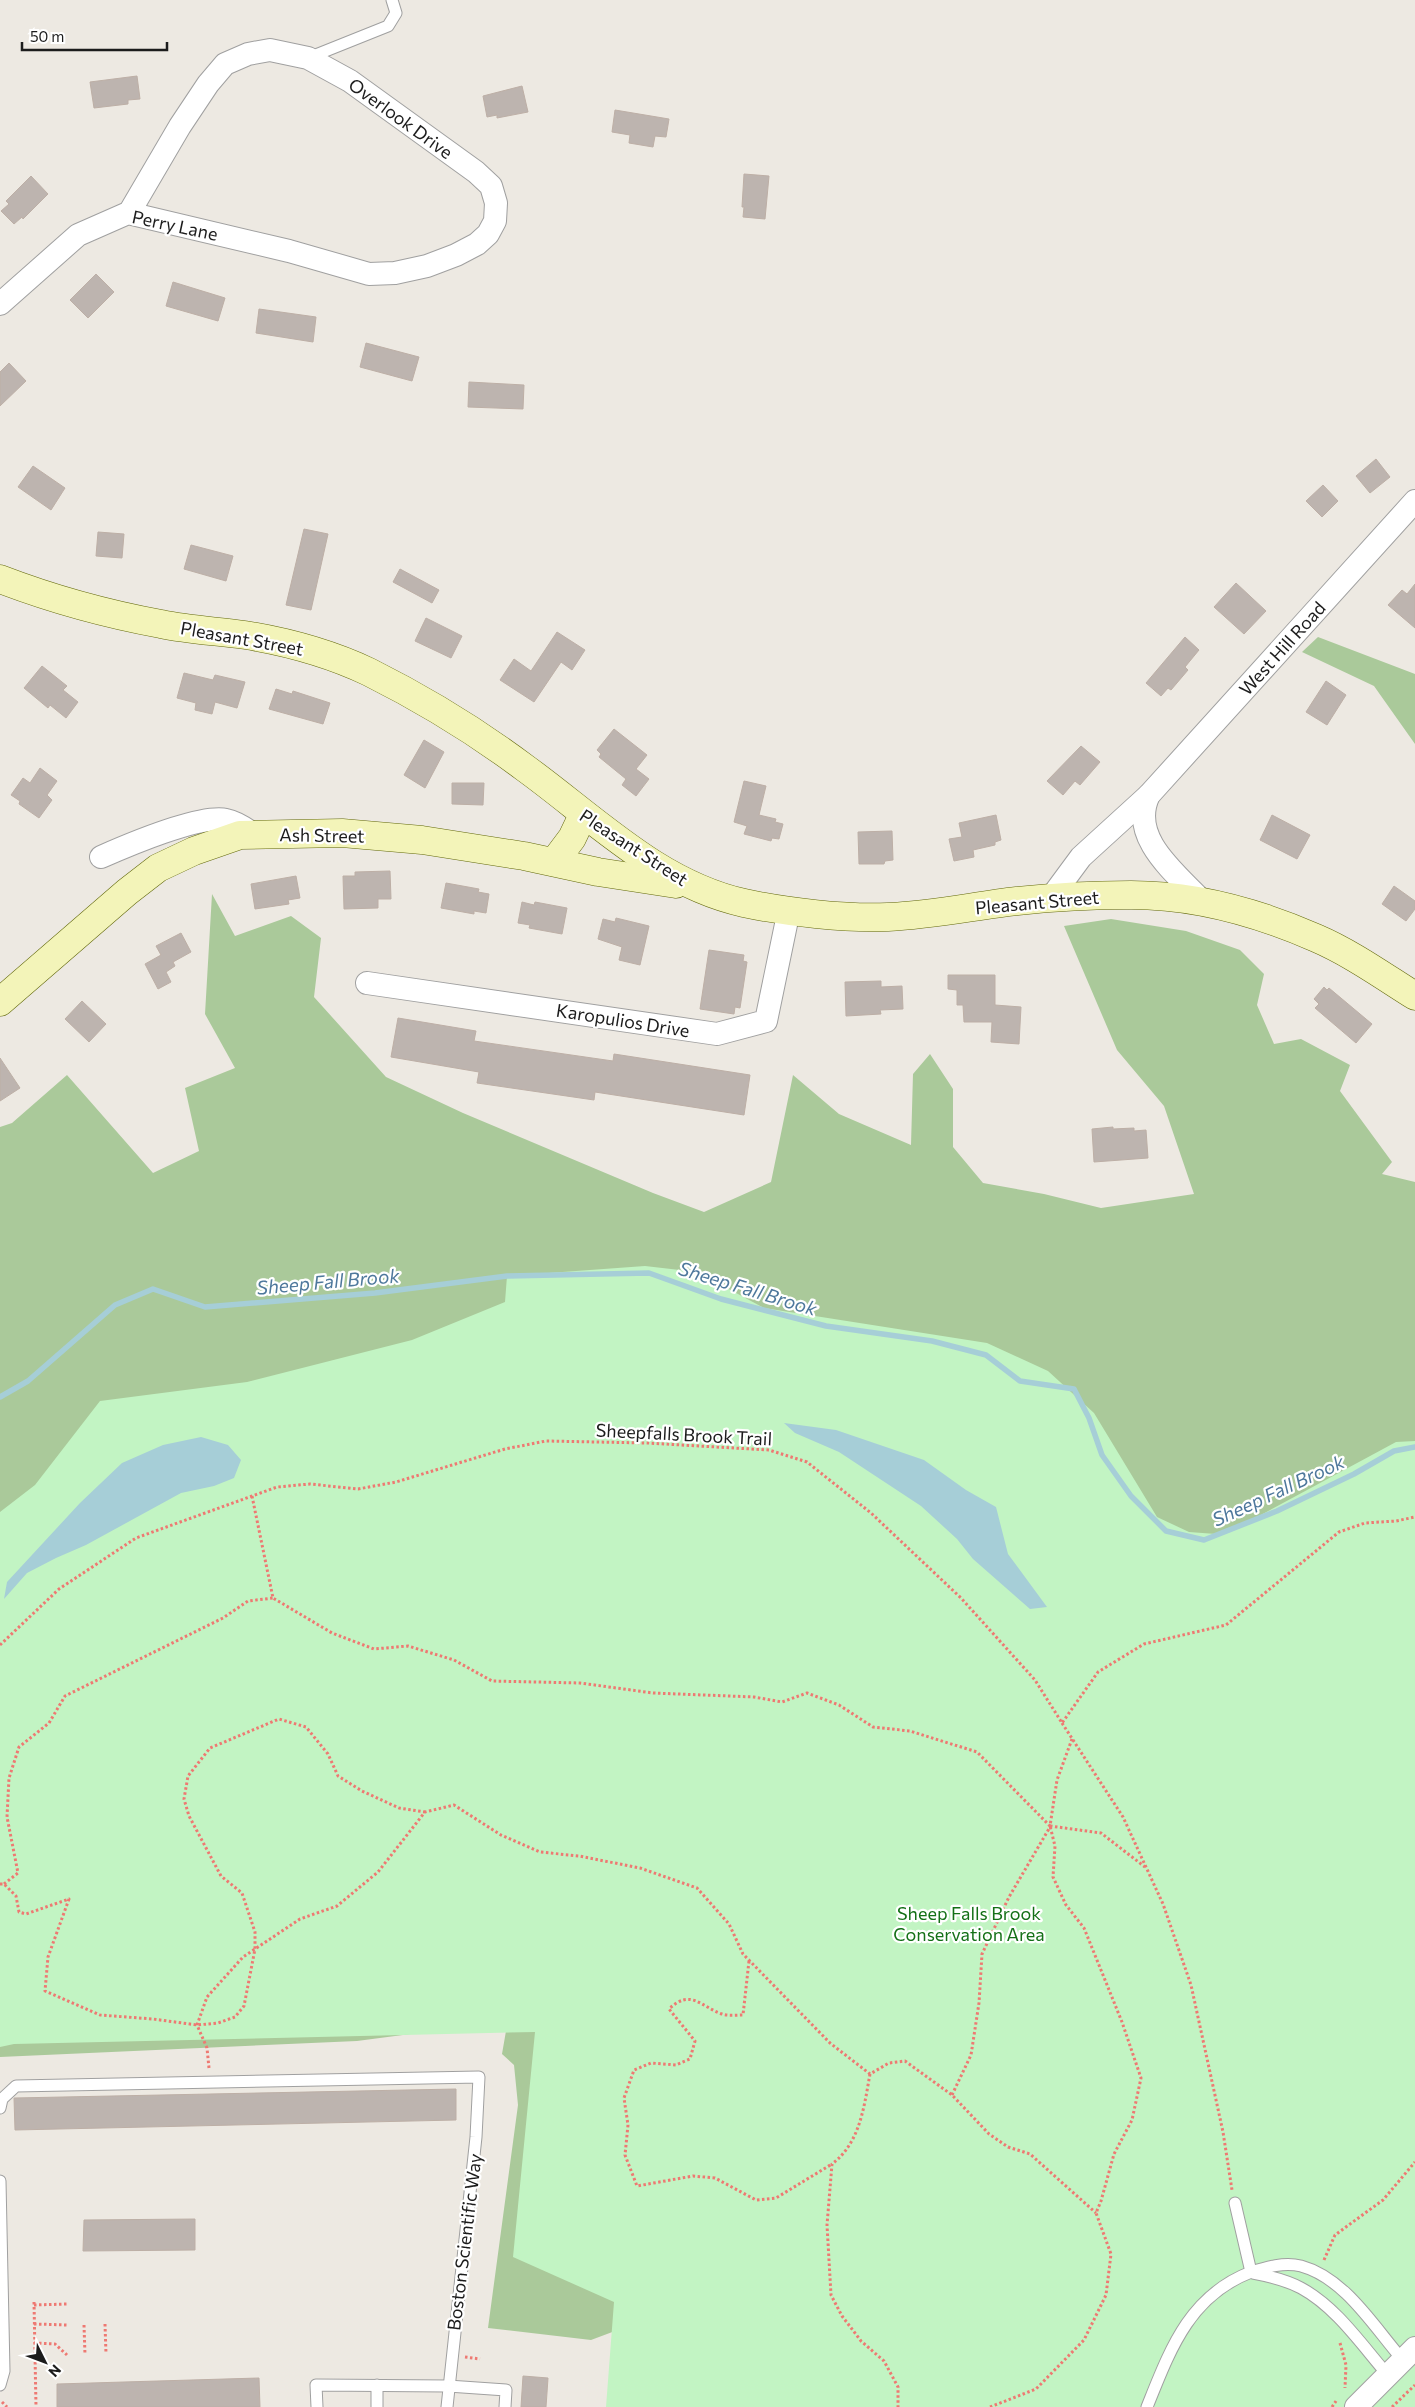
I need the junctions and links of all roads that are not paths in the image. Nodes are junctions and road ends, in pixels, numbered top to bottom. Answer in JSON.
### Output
{"nodes":[{"id":1,"x":392,"y":0,"type":"edge"},
{"id":2,"x":308,"y":58,"type":"junction"},
{"id":3,"x":129,"y":213,"type":"junction"},
{"id":4,"x":289,"y":251,"type":"joint"},
{"id":5,"x":0,"y":304,"type":"edge"},
{"id":6,"x":1415,"y":501,"type":"edge"},
{"id":7,"x":0,"y":579,"type":"edge"},
{"id":8,"x":1149,"y":795,"type":"junction"},
{"id":9,"x":583,"y":815,"type":"junction"},
{"id":10,"x":253,"y":834,"type":"junction"},
{"id":11,"x":100,"y":856,"type":"dead end"},
{"id":12,"x":554,"y":862,"type":"junction"},
{"id":13,"x":696,"y":887,"type":"junction"},
{"id":14,"x":1050,"y":899,"type":"junction"},
{"id":15,"x":1203,"y":902,"type":"junction"},
{"id":16,"x":788,"y":910,"type":"junction"},
{"id":17,"x":367,"y":983,"type":"dead end"},
{"id":18,"x":1415,"y":996,"type":"edge"},
{"id":19,"x":0,"y":1002,"type":"edge"},
{"id":20,"x":0,"y":2108,"type":"edge"},
{"id":21,"x":0,"y":2181,"type":"edge"},
{"id":22,"x":1234,"y":2203,"type":"road end"},
{"id":23,"x":1251,"y":2272,"type":"junction"},
{"id":24,"x":1401,"y":2360,"type":"edge"},
{"id":25,"x":0,"y":2385,"type":"edge"},
{"id":26,"x":377,"y":2385,"type":"junction"},
{"id":27,"x":448,"y":2386,"type":"junction"},
{"id":28,"x":316,"y":2407,"type":"edge"},
{"id":29,"x":377,"y":2407,"type":"edge"},
{"id":30,"x":447,"y":2407,"type":"edge"},
{"id":31,"x":505,"y":2407,"type":"edge"},
{"id":32,"x":1147,"y":2407,"type":"edge"},
{"id":33,"x":1356,"y":2407,"type":"edge"}],
"edges":[{"from":1,"to":2,"type":"lane"},
{"from":2,"to":3,"type":"street","name":"Overlook Drive"},
{"from":2,"to":4,"type":"street","name":"Overlook Drive"},
{"from":3,"to":4,"type":"street","name":"Perry Lane"},
{"from":3,"to":5,"type":"street","name":"Perry Lane"},
{"from":6,"to":8,"type":"street","name":"West Hill Road"},
{"from":7,"to":9,"type":"street","name":"Pleasant Street"},
{"from":8,"to":14,"type":"street","name":"West Hill Road"},
{"from":8,"to":15,"type":"street"},
{"from":9,"to":12,"type":"street"},
{"from":9,"to":13,"type":"street","name":"Pleasant Street"},
{"from":10,"to":11,"type":"street"},
{"from":10,"to":12,"type":"street","name":"Ash Street"},
{"from":10,"to":19,"type":"street","name":"Ash Street"},
{"from":12,"to":13,"type":"street","name":"Ash Street"},
{"from":13,"to":16,"type":"street","name":"Pleasant Street"},
{"from":14,"to":15,"type":"street","name":"Pleasant Street"},
{"from":14,"to":16,"type":"street","name":"Pleasant Street"},
{"from":15,"to":18,"type":"street","name":"Pleasant Street"},
{"from":16,"to":17,"type":"street","name":"Karopulios Drive"},
{"from":20,"to":27,"type":"lane","name":"Boston Scientific Way"},
{"from":21,"to":25,"type":"lane"},
{"from":22,"to":23,"type":"lane"},
{"from":23,"to":24,"type":"lane"},
{"from":23,"to":24,"type":"lane"},
{"from":23,"to":32,"type":"lane"},
{"from":24,"to":33,"type":"street"},
{"from":26,"to":27,"type":"lane"},
{"from":26,"to":28,"type":"lane"},
{"from":26,"to":29,"type":"lane"},
{"from":27,"to":30,"type":"lane","name":"Boston Scientific Way"},
{"from":27,"to":31,"type":"lane"}]}
